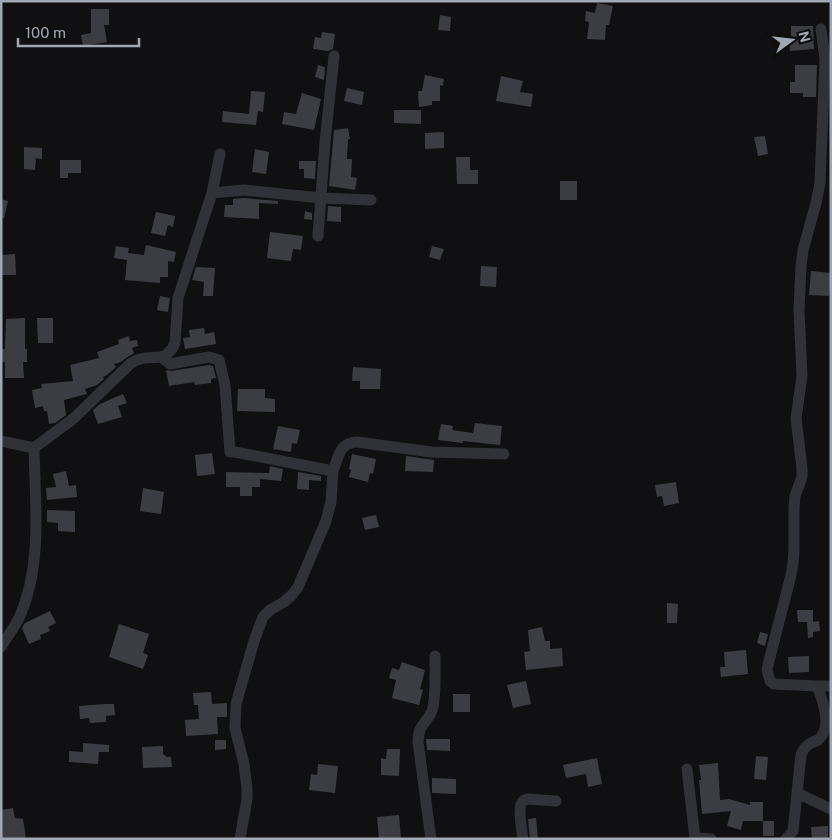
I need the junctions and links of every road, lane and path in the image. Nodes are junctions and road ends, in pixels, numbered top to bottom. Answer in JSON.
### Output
{"nodes":[{"id":1,"x":821,"y":29,"type":"dead end"},
{"id":2,"x":334,"y":56,"type":"dead end"},
{"id":3,"x":220,"y":154,"type":"dead end"},
{"id":4,"x":212,"y":193,"type":"junction"},
{"id":5,"x":321,"y":198,"type":"junction"},
{"id":6,"x":371,"y":200,"type":"dead end"},
{"id":7,"x":318,"y":236,"type":"dead end"},
{"id":8,"x":161,"y":357,"type":"junction"},
{"id":9,"x":1,"y":441,"type":"edge"},
{"id":10,"x":34,"y":448,"type":"junction"},
{"id":11,"x":504,"y":454,"type":"dead end"},
{"id":12,"x":333,"y":471,"type":"junction"},
{"id":13,"x":1,"y":647,"type":"edge"},
{"id":14,"x":435,"y":656,"type":"dead end"},
{"id":15,"x":817,"y":686,"type":"junction"},
{"id":16,"x":831,"y":686,"type":"edge"},
{"id":17,"x":687,"y":769,"type":"dead end"},
{"id":18,"x":797,"y":793,"type":"junction"},
{"id":19,"x":556,"y":801,"type":"dead end"},
{"id":20,"x":831,"y":809,"type":"edge"},
{"id":21,"x":696,"y":838,"type":"edge"},
{"id":22,"x":240,"y":839,"type":"edge"},
{"id":23,"x":431,"y":839,"type":"edge"},
{"id":24,"x":523,"y":839,"type":"edge"},
{"id":25,"x":711,"y":839,"type":"edge"},
{"id":26,"x":786,"y":839,"type":"edge"}],
"edges":[{"from":1,"to":15,"type":"street"},
{"from":2,"to":5,"type":"street"},
{"from":3,"to":4,"type":"street"},
{"from":4,"to":5,"type":"street"},
{"from":4,"to":8,"type":"street"},
{"from":5,"to":6,"type":"street"},
{"from":5,"to":7,"type":"street"},
{"from":8,"to":10,"type":"street"},
{"from":8,"to":12,"type":"street"},
{"from":9,"to":10,"type":"street"},
{"from":10,"to":13,"type":"street"},
{"from":11,"to":12,"type":"street"},
{"from":12,"to":22,"type":"street"},
{"from":14,"to":23,"type":"street"},
{"from":15,"to":16,"type":"street"},
{"from":15,"to":18,"type":"street"},
{"from":17,"to":21,"type":"street"},
{"from":18,"to":20,"type":"street"},
{"from":18,"to":26,"type":"street"},
{"from":19,"to":24,"type":"street"},
{"from":21,"to":25,"type":"street"}]}
